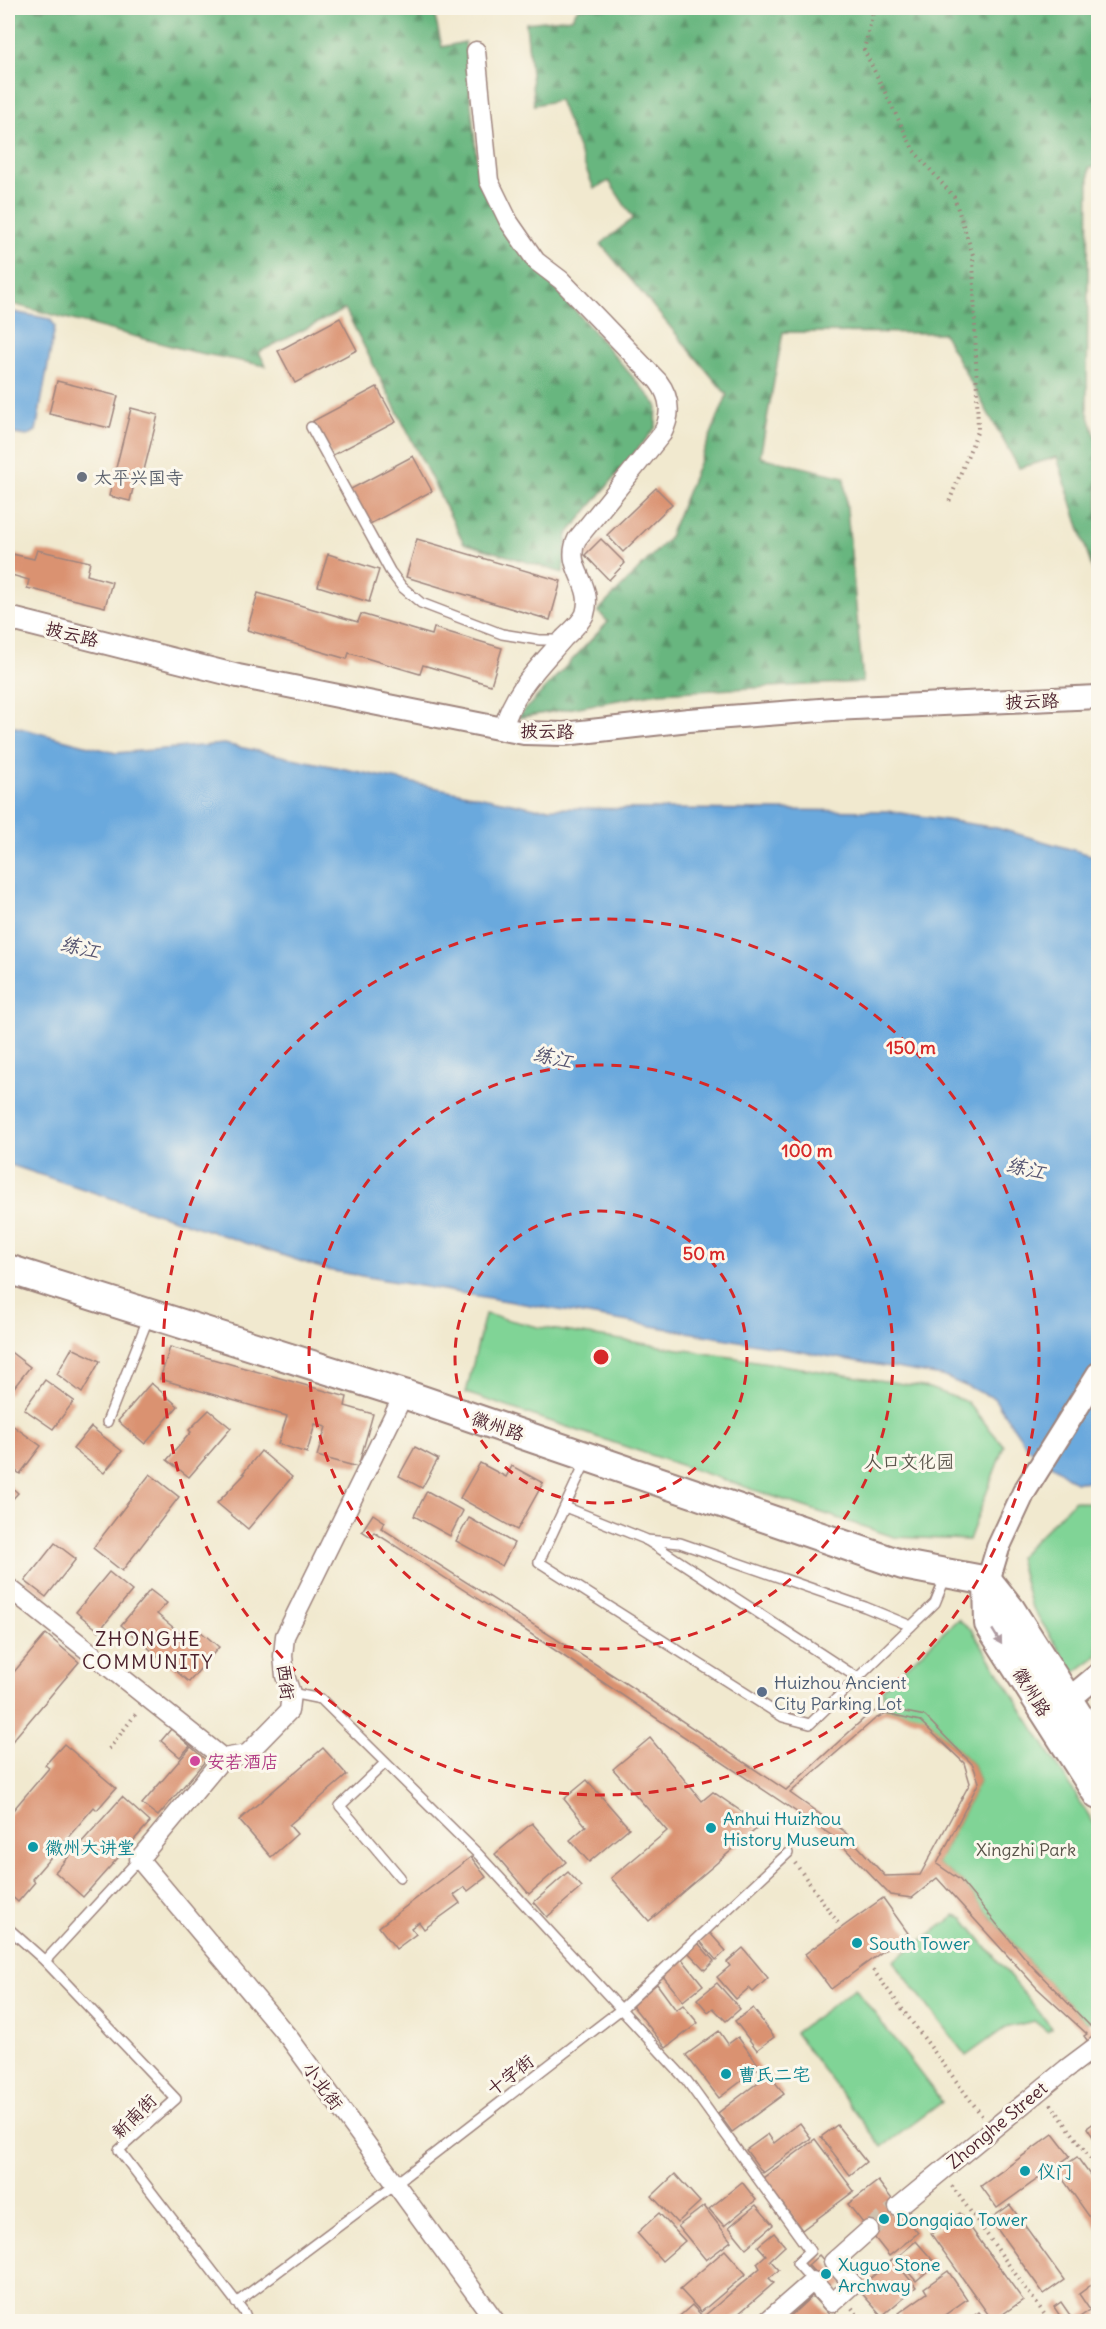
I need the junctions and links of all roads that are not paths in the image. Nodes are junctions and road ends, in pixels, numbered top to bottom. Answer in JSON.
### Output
{"nodes":[{"id":1,"x":476,"y":51,"type":"dead end"},
{"id":2,"x":311,"y":427,"type":"dead end"},
{"id":3,"x":8,"y":618,"type":"edge"},
{"id":4,"x":562,"y":640,"type":"junction"},
{"id":5,"x":1098,"y":697,"type":"edge"},
{"id":6,"x":503,"y":729,"type":"junction"},
{"id":7,"x":8,"y":1269,"type":"edge"},
{"id":8,"x":150,"y":1314,"type":"junction"},
{"id":9,"x":1098,"y":1374,"type":"edge"},
{"id":10,"x":404,"y":1394,"type":"junction"},
{"id":11,"x":107,"y":1422,"type":"dead end"},
{"id":12,"x":588,"y":1457,"type":"junction"},
{"id":13,"x":565,"y":1507,"type":"junction"},
{"id":14,"x":645,"y":1539,"type":"junction"},
{"id":15,"x":947,"y":1573,"type":"junction"},
{"id":16,"x":988,"y":1581,"type":"junction"},
{"id":17,"x":8,"y":1587,"type":"edge"},
{"id":18,"x":911,"y":1626,"type":"junction"},
{"id":19,"x":1098,"y":1675,"type":"edge"},
{"id":20,"x":858,"y":1678,"type":"junction"},
{"id":21,"x":291,"y":1693,"type":"junction"},
{"id":22,"x":1068,"y":1700,"type":"junction"},
{"id":23,"x":1098,"y":1747,"type":"edge"},
{"id":24,"x":223,"y":1758,"type":"junction"},
{"id":25,"x":385,"y":1763,"type":"junction"},
{"id":26,"x":1098,"y":1795,"type":"edge"},
{"id":27,"x":788,"y":1853,"type":"road end"},
{"id":28,"x":139,"y":1859,"type":"junction"},
{"id":29,"x":400,"y":1877,"type":"dead end"},
{"id":30,"x":8,"y":1928,"type":"edge"},
{"id":31,"x":45,"y":1961,"type":"junction"},
{"id":32,"x":620,"y":2010,"type":"junction"},
{"id":33,"x":1098,"y":2045,"type":"edge"},
{"id":34,"x":395,"y":2184,"type":"junction"},
{"id":35,"x":898,"y":2207,"type":"tunnel mouth"},
{"id":36,"x":869,"y":2230,"type":"tunnel mouth"},
{"id":37,"x":813,"y":2281,"type":"junction"},
{"id":38,"x":236,"y":2303,"type":"junction"},
{"id":39,"x":248,"y":2322,"type":"edge"},
{"id":40,"x":496,"y":2322,"type":"edge"},
{"id":41,"x":766,"y":2322,"type":"edge"}],
"edges":[{"from":1,"to":4,"type":"street"},
{"from":2,"to":4,"type":"lane"},
{"from":3,"to":6,"type":"street","name":"披云路"},
{"from":4,"to":6,"type":"street"},
{"from":5,"to":6,"type":"street","name":"披云路"},
{"from":7,"to":8,"type":"main road","name":"徽州路"},
{"from":8,"to":10,"type":"main road","name":"徽州路"},
{"from":8,"to":11,"type":"lane"},
{"from":9,"to":16,"type":"street"},
{"from":10,"to":12,"type":"main road","name":"徽州路"},
{"from":10,"to":21,"type":"street","name":"西街"},
{"from":12,"to":13,"type":"lane"},
{"from":12,"to":15,"type":"main road","name":"徽州路"},
{"from":13,"to":14,"type":"lane"},
{"from":13,"to":20,"type":"lane"},
{"from":14,"to":18,"type":"lane"},
{"from":14,"to":20,"type":"lane"},
{"from":15,"to":16,"type":"main road","name":"徽州路"},
{"from":15,"to":18,"type":"lane"},
{"from":16,"to":22,"type":"main road","name":"徽州路"},
{"from":16,"to":26,"type":"main road","name":"徽州路","one_way":true},
{"from":17,"to":24,"type":"street"},
{"from":18,"to":20,"type":"lane"},
{"from":19,"to":22,"type":"street"},
{"from":21,"to":24,"type":"street","name":"西街"},
{"from":21,"to":25,"type":"lane"},
{"from":22,"to":23,"type":"main road","name":"徽州路"},
{"from":24,"to":28,"type":"street"},
{"from":25,"to":29,"type":"lane"},
{"from":25,"to":32,"type":"lane"},
{"from":27,"to":32,"type":"lane","name":"十字街"},
{"from":28,"to":31,"type":"lane"},
{"from":28,"to":34,"type":"street","name":"小北街"},
{"from":30,"to":31,"type":"lane","name":"新南街"},
{"from":31,"to":38,"type":"lane","name":"新南街"},
{"from":32,"to":34,"type":"lane","name":"十字街"},
{"from":32,"to":37,"type":"lane"},
{"from":33,"to":35,"type":"street","name":"Zhonghe Street"},
{"from":34,"to":38,"type":"lane","name":"十字街"},
{"from":34,"to":40,"type":"street","name":"小北街"},
{"from":36,"to":37,"type":"street"},
{"from":37,"to":41,"type":"street"},
{"from":38,"to":39,"type":"lane","name":"新南街"}]}
